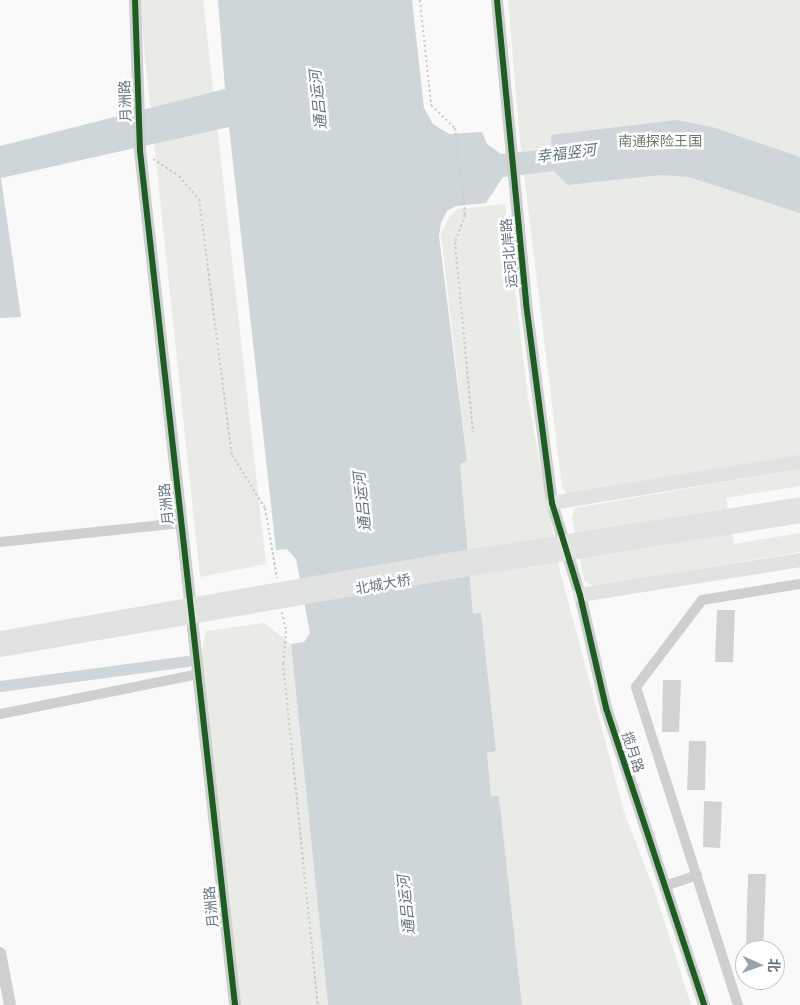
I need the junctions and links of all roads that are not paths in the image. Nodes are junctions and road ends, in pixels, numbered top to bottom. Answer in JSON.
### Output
{"nodes":[{"id":1,"x":136,"y":0,"type":"edge"},
{"id":2,"x":497,"y":0,"type":"edge"},
{"id":3,"x":800,"y":462,"type":"edge"},
{"id":4,"x":552,"y":502,"type":"junction"},
{"id":5,"x":800,"y":504,"type":"edge"},
{"id":6,"x":800,"y":516,"type":"edge"},
{"id":7,"x":737,"y":521,"type":"junction"},
{"id":8,"x":181,"y":523,"type":"junction"},
{"id":9,"x":0,"y":542,"type":"edge"},
{"id":10,"x":800,"y":560,"type":"edge"},
{"id":11,"x":800,"y":584,"type":"edge"},
{"id":12,"x":580,"y":595,"type":"junction"},
{"id":13,"x":0,"y":638,"type":"edge"},
{"id":14,"x":28,"y":639,"type":"junction"},
{"id":15,"x":0,"y":650,"type":"edge"},
{"id":16,"x":198,"y":674,"type":"junction"},
{"id":17,"x":0,"y":714,"type":"edge"},
{"id":18,"x":697,"y":875,"type":"junction"},
{"id":19,"x":665,"y":886,"type":"junction"},
{"id":20,"x":0,"y":954,"type":"edge"},
{"id":21,"x":10,"y":1005,"type":"edge"},
{"id":22,"x":235,"y":1005,"type":"edge"},
{"id":23,"x":704,"y":1005,"type":"edge"},
{"id":24,"x":738,"y":1005,"type":"edge"}],
"edges":[{"from":1,"to":8,"type":"street","name":"月洲路"},
{"from":2,"to":4,"type":"street","name":"运河北岸路"},
{"from":3,"to":4,"type":"main road"},
{"from":4,"to":12,"type":"street","name":"揽月路"},
{"from":5,"to":7,"type":"main road"},
{"from":6,"to":7,"type":"main road"},
{"from":7,"to":14,"type":"main road","name":"北城大桥"},
{"from":8,"to":9,"type":"street"},
{"from":8,"to":16,"type":"street","name":"月洲路"},
{"from":10,"to":12,"type":"main road"},
{"from":11,"to":18,"type":"street"},
{"from":12,"to":19,"type":"street","name":"揽月路"},
{"from":13,"to":14,"type":"main road"},
{"from":14,"to":15,"type":"main road"},
{"from":16,"to":17,"type":"street"},
{"from":16,"to":22,"type":"street","name":"月洲路"},
{"from":18,"to":19,"type":"street"},
{"from":18,"to":24,"type":"street"},
{"from":19,"to":23,"type":"street","name":"揽月路"},
{"from":20,"to":21,"type":"street"}]}
